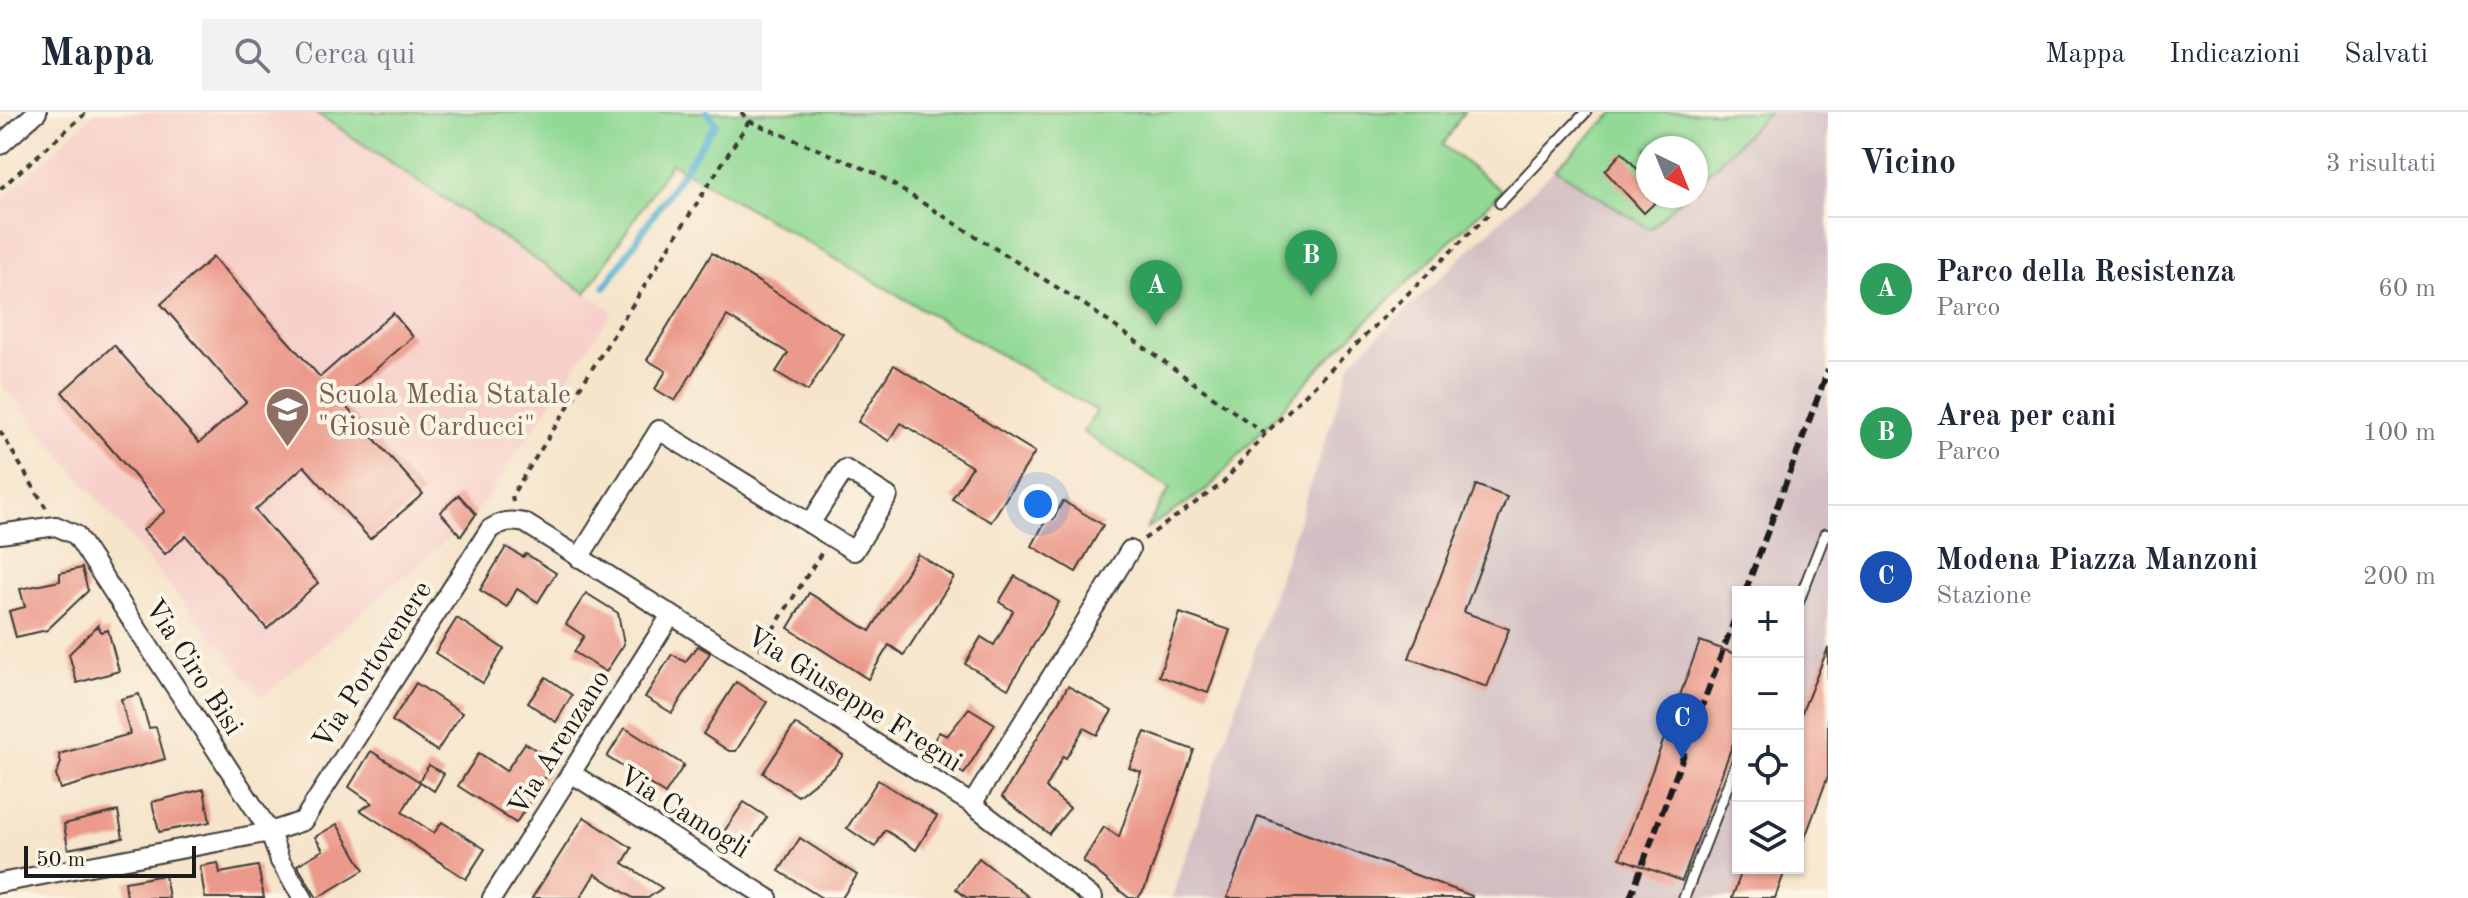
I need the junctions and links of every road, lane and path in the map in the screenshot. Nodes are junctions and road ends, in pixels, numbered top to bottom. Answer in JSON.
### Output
{"nodes":[{"id":1,"x":37,"y":112,"type":"edge"},
{"id":2,"x":87,"y":112,"type":"edge"},
{"id":3,"x":741,"y":112,"type":"edge"},
{"id":4,"x":1586,"y":112,"type":"edge"},
{"id":5,"x":749,"y":121,"type":"junction"},
{"id":6,"x":0,"y":145,"type":"edge"},
{"id":7,"x":0,"y":189,"type":"edge"},
{"id":8,"x":1500,"y":203,"type":"joint"},
{"id":9,"x":0,"y":431,"type":"edge"},
{"id":10,"x":1265,"y":434,"type":"junction"},
{"id":11,"x":514,"y":520,"type":"junction"},
{"id":12,"x":810,"y":524,"type":"junction"},
{"id":13,"x":56,"y":526,"type":"junction"},
{"id":14,"x":0,"y":534,"type":"edge"},
{"id":15,"x":1828,"y":535,"type":"edge"},
{"id":16,"x":831,"y":538,"type":"junction"},
{"id":17,"x":1130,"y":550,"type":"joint"},
{"id":18,"x":579,"y":558,"type":"junction"},
{"id":19,"x":1804,"y":588,"type":"edge"},
{"id":20,"x":671,"y":615,"type":"junction"},
{"id":21,"x":751,"y":665,"type":"junction"},
{"id":22,"x":571,"y":773,"type":"junction"},
{"id":23,"x":1732,"y":774,"type":"edge"},
{"id":24,"x":972,"y":804,"type":"junction"},
{"id":25,"x":270,"y":832,"type":"junction"},
{"id":26,"x":0,"y":883,"type":"edge"},
{"id":27,"x":303,"y":898,"type":"edge"},
{"id":28,"x":492,"y":898,"type":"edge"},
{"id":29,"x":768,"y":898,"type":"edge"},
{"id":30,"x":1093,"y":898,"type":"edge"},
{"id":31,"x":1684,"y":898,"type":"edge"}],
"edges":[{"from":1,"to":6,"type":"street"},
{"from":2,"to":7,"type":"path"},
{"from":3,"to":5,"type":"path"},
{"from":4,"to":8,"type":"lane"},
{"from":5,"to":10,"type":"path"},
{"from":5,"to":11,"type":"path"},
{"from":8,"to":10,"type":"path"},
{"from":9,"to":13,"type":"path"},
{"from":10,"to":17,"type":"path"},
{"from":11,"to":18,"type":"street","name":"Via Giuseppe Fregni"},
{"from":11,"to":25,"type":"street","name":"Via Portovenere"},
{"from":12,"to":16,"type":"street"},
{"from":12,"to":16,"type":"street"},
{"from":12,"to":18,"type":"street"},
{"from":13,"to":14,"type":"street"},
{"from":13,"to":25,"type":"street","name":"Via Ciro Bisi"},
{"from":15,"to":19,"type":"lane"},
{"from":16,"to":21,"type":"path"},
{"from":17,"to":24,"type":"street"},
{"from":18,"to":20,"type":"street","name":"Via Giuseppe Fregni"},
{"from":20,"to":21,"type":"street","name":"Via Giuseppe Fregni"},
{"from":20,"to":22,"type":"street","name":"Via Arenzano"},
{"from":21,"to":24,"type":"street","name":"Via Giuseppe Fregni"},
{"from":22,"to":28,"type":"street","name":"Via Arenzano"},
{"from":22,"to":29,"type":"street","name":"Via Camogli"},
{"from":23,"to":31,"type":"lane"},
{"from":24,"to":30,"type":"street","name":"Via Giuseppe Fregni"},
{"from":25,"to":26,"type":"street","name":"Via Portovenere"},
{"from":25,"to":27,"type":"street","name":"Via Ciro Bisi"}]}
